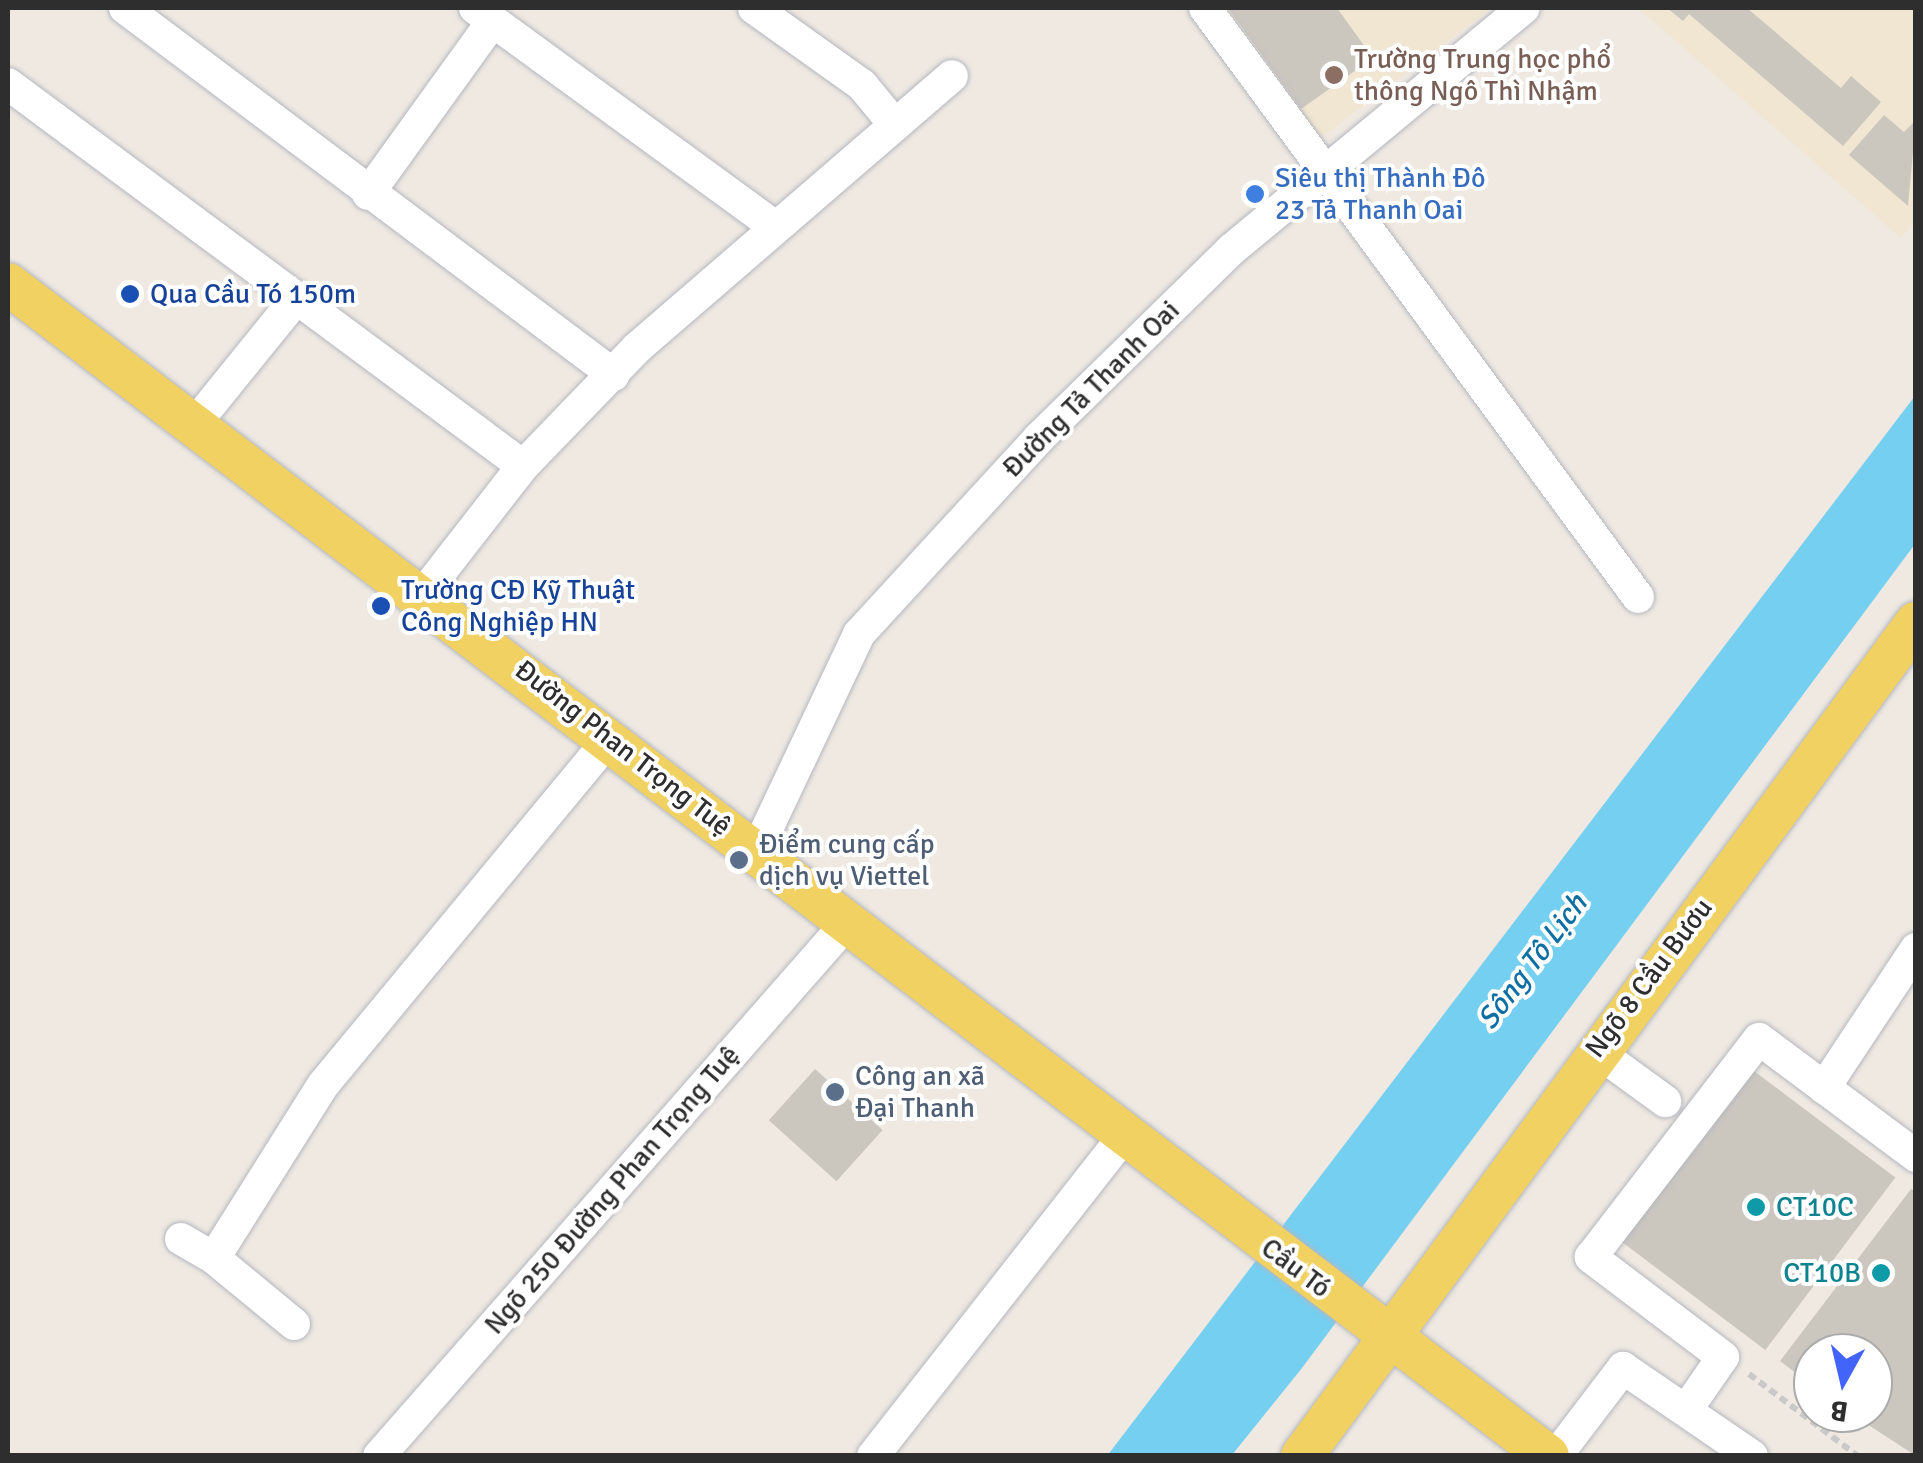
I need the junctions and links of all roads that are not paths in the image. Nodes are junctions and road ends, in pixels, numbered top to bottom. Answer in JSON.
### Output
{"nodes":[{"id":1,"x":124,"y":8,"type":"edge"},
{"id":2,"x":754,"y":8,"type":"edge"},
{"id":3,"x":1205,"y":8,"type":"edge"},
{"id":4,"x":1524,"y":8,"type":"edge"},
{"id":5,"x":498,"y":16,"type":"edge"},
{"id":6,"x":952,"y":76,"type":"dead end"},
{"id":7,"x":8,"y":84,"type":"edge"},
{"id":8,"x":895,"y":124,"type":"junction"},
{"id":9,"x":1326,"y":177,"type":"junction"},
{"id":10,"x":368,"y":194,"type":"junction"},
{"id":11,"x":775,"y":227,"type":"junction"},
{"id":12,"x":8,"y":284,"type":"edge"},
{"id":13,"x":295,"y":300,"type":"junction"},
{"id":14,"x":614,"y":375,"type":"junction"},
{"id":15,"x":193,"y":426,"type":"junction"},
{"id":16,"x":523,"y":466,"type":"junction"},
{"id":17,"x":424,"y":593,"type":"junction"},
{"id":18,"x":1638,"y":597,"type":"dead end"},
{"id":19,"x":1916,"y":623,"type":"edge"},
{"id":20,"x":608,"y":739,"type":"junction"},
{"id":21,"x":756,"y":852,"type":"junction"},
{"id":22,"x":846,"y":924,"type":"junction"},
{"id":23,"x":1916,"y":949,"type":"edge"},
{"id":24,"x":1595,"y":1050,"type":"junction"},
{"id":25,"x":1824,"y":1088,"type":"junction"},
{"id":26,"x":1666,"y":1101,"type":"dead end"},
{"id":27,"x":1122,"y":1139,"type":"junction"},
{"id":28,"x":1916,"y":1156,"type":"edge"},
{"id":29,"x":1232,"y":1220,"type":"joint"},
{"id":30,"x":182,"y":1240,"type":"dead end"},
{"id":31,"x":214,"y":1258,"type":"junction"},
{"id":32,"x":294,"y":1324,"type":"dead end"},
{"id":33,"x":1376,"y":1327,"type":"junction"},
{"id":34,"x":1687,"y":1409,"type":"junction"},
{"id":35,"x":378,"y":1456,"type":"edge"},
{"id":36,"x":873,"y":1456,"type":"edge"},
{"id":37,"x":1302,"y":1456,"type":"edge"},
{"id":38,"x":1548,"y":1456,"type":"edge"},
{"id":39,"x":1556,"y":1456,"type":"edge"},
{"id":40,"x":1752,"y":1456,"type":"edge"}],
"edges":[{"from":1,"to":10,"type":"street"},
{"from":2,"to":8,"type":"street"},
{"from":3,"to":9,"type":"street"},
{"from":4,"to":9,"type":"street","name":"Đường Tả Thanh Oai"},
{"from":5,"to":10,"type":"street"},
{"from":5,"to":11,"type":"street"},
{"from":6,"to":8,"type":"street"},
{"from":7,"to":13,"type":"street"},
{"from":8,"to":11,"type":"street"},
{"from":9,"to":18,"type":"street"},
{"from":9,"to":21,"type":"street","name":"Đường Tả Thanh Oai"},
{"from":10,"to":14,"type":"street"},
{"from":11,"to":14,"type":"street"},
{"from":12,"to":15,"type":"main road","name":"Đường Phan Trọng Tuệ"},
{"from":13,"to":15,"type":"street"},
{"from":13,"to":16,"type":"street"},
{"from":14,"to":16,"type":"street"},
{"from":15,"to":17,"type":"main road","name":"Đường Phan Trọng Tuệ"},
{"from":16,"to":17,"type":"street"},
{"from":17,"to":20,"type":"main road","name":"Đường Phan Trọng Tuệ"},
{"from":19,"to":24,"type":"main road","name":"Ngõ 8 Cầu Bươu"},
{"from":20,"to":21,"type":"main road","name":"Đường Phan Trọng Tuệ"},
{"from":20,"to":31,"type":"street"},
{"from":21,"to":22,"type":"main road","name":"Đường Phan Trọng Tuệ"},
{"from":22,"to":27,"type":"main road","name":"Đường Phan Trọng Tuệ"},
{"from":22,"to":35,"type":"street","name":"Ngõ 250 Đường Phan Trọng Tuệ"},
{"from":23,"to":25,"type":"street"},
{"from":24,"to":26,"type":"street"},
{"from":24,"to":33,"type":"main road","name":"Ngõ 8 Cầu Bươu"},
{"from":25,"to":28,"type":"street"},
{"from":25,"to":34,"type":"street"},
{"from":27,"to":29,"type":"main road","name":"Đường Phan Trọng Tuệ"},
{"from":27,"to":36,"type":"street"},
{"from":29,"to":33,"type":"main road","name":"Cầu Tó"},
{"from":30,"to":31,"type":"street"},
{"from":31,"to":32,"type":"street"},
{"from":33,"to":37,"type":"main road","name":"Ngõ 8 Cầu Bươu"},
{"from":33,"to":38,"type":"main road"},
{"from":34,"to":39,"type":"street"},
{"from":34,"to":40,"type":"street"}]}
